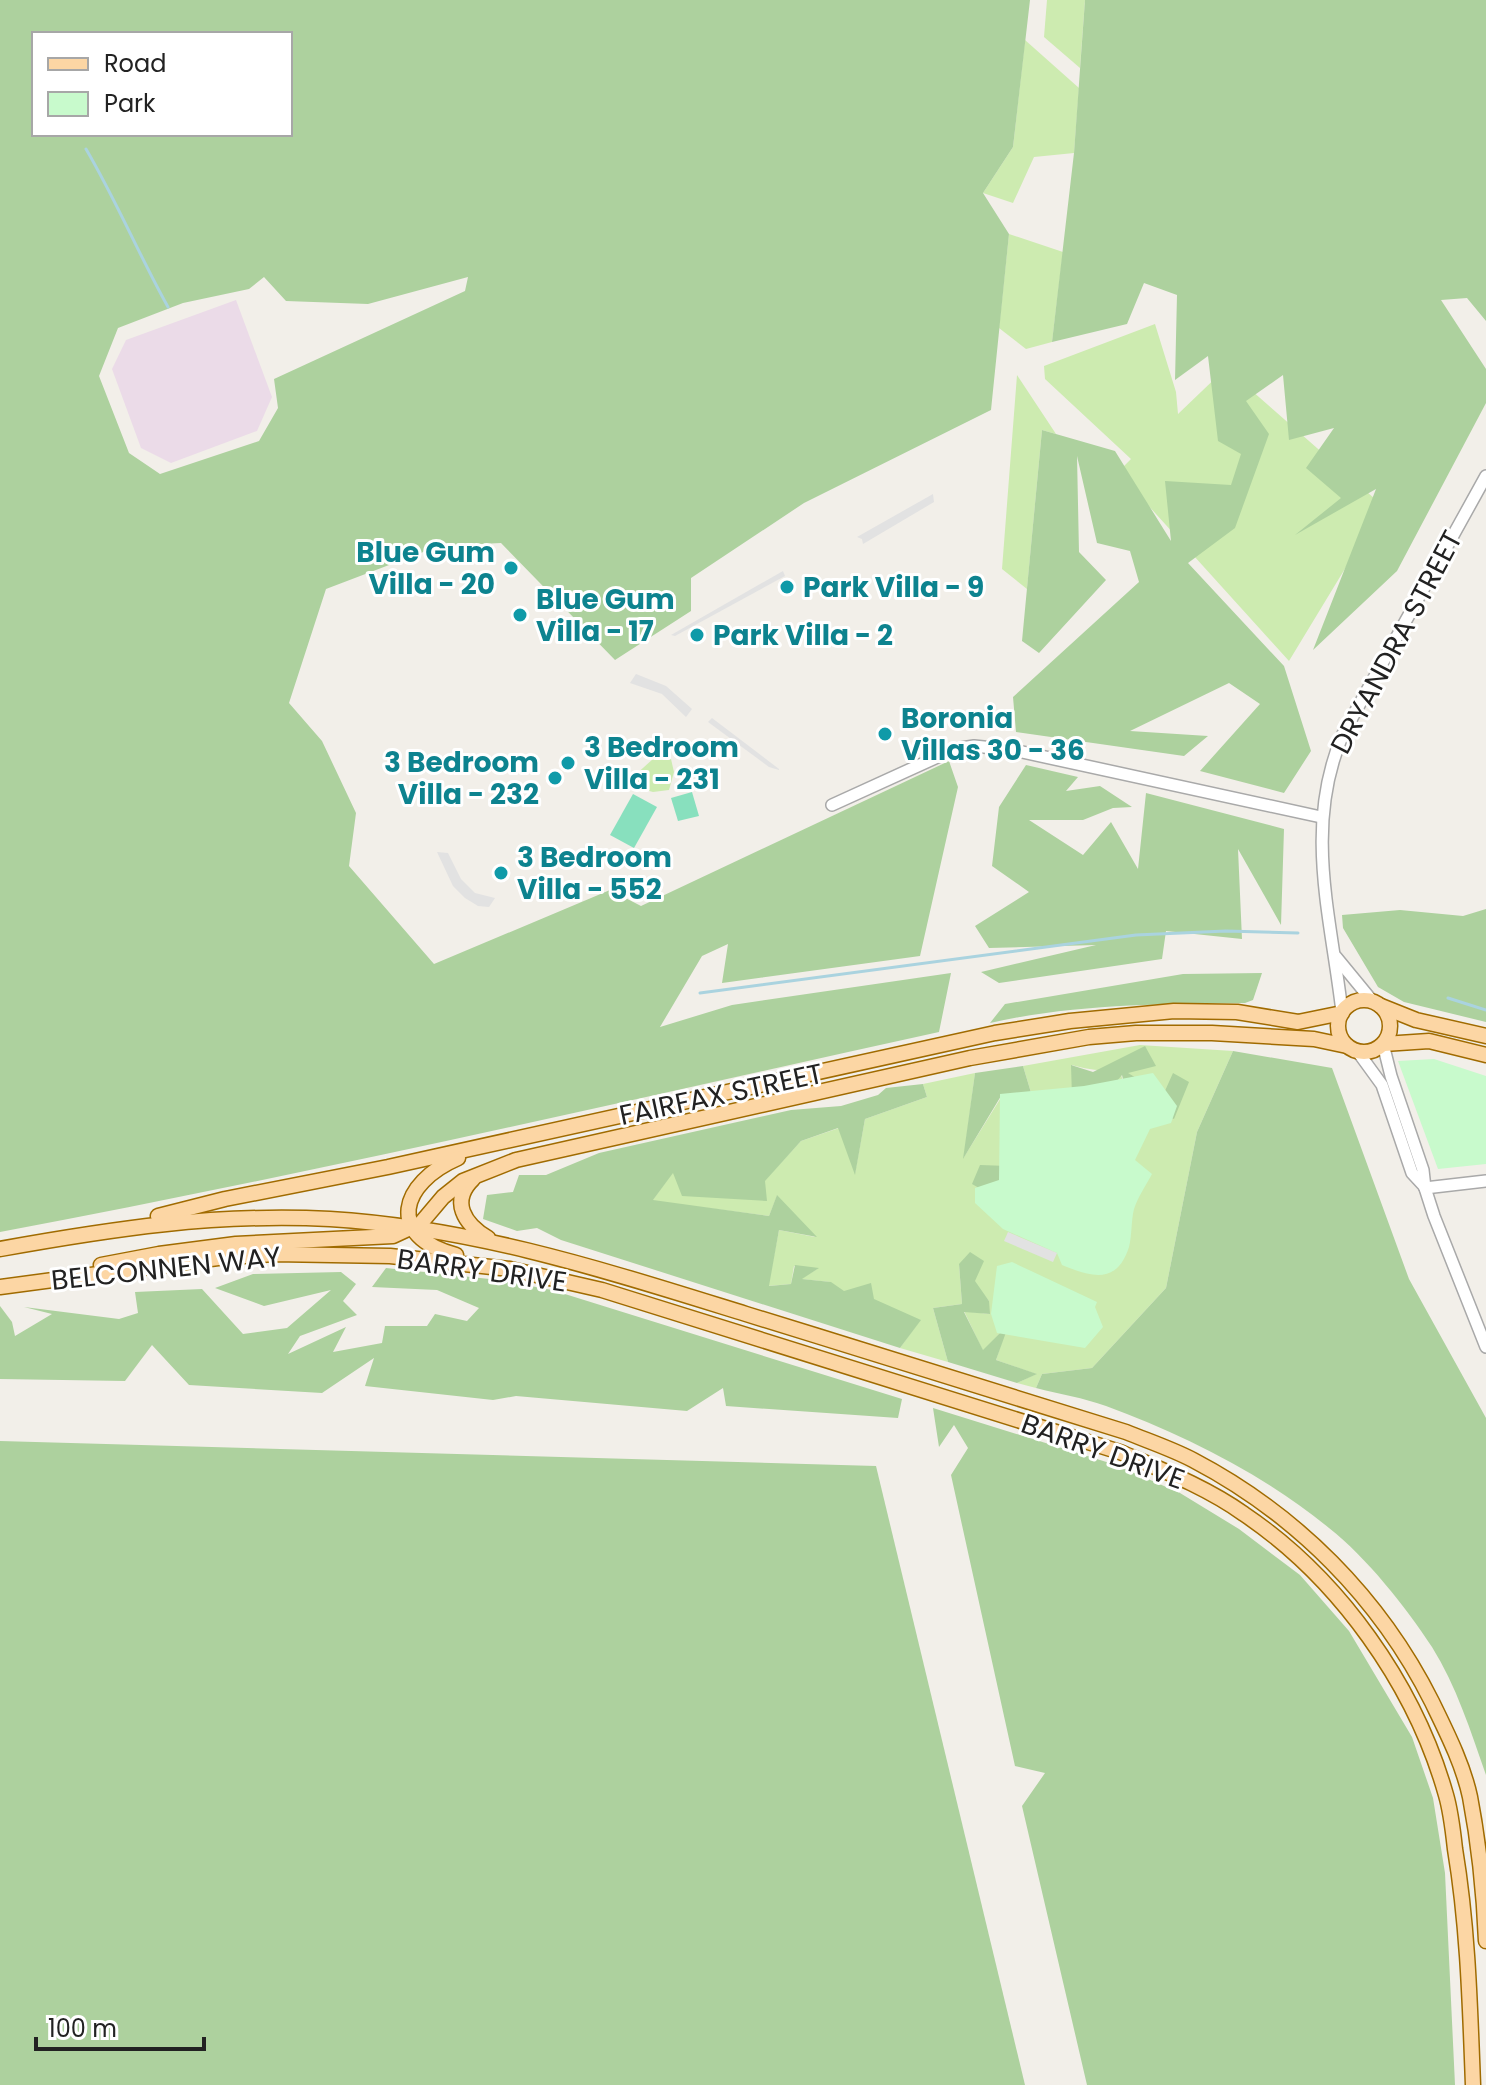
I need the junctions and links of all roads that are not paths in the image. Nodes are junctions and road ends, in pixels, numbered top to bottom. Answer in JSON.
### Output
{"nodes":[{"id":1,"x":1486,"y":476,"type":"edge"},
{"id":2,"x":832,"y":805,"type":"dead end"},
{"id":3,"x":1321,"y":817,"type":"junction"},
{"id":4,"x":1336,"y":957,"type":"junction"},
{"id":5,"x":1377,"y":1004,"type":"junction"},
{"id":6,"x":1342,"y":1012,"type":"junction"},
{"id":7,"x":1486,"y":1036,"type":"edge"},
{"id":8,"x":1384,"y":1044,"type":"junction"},
{"id":9,"x":1352,"y":1049,"type":"junction"},
{"id":10,"x":1486,"y":1055,"type":"edge"},
{"id":11,"x":496,"y":1144,"type":"junction"},
{"id":12,"x":481,"y":1172,"type":"junction"},
{"id":13,"x":1486,"y":1181,"type":"edge"},
{"id":14,"x":1425,"y":1188,"type":"junction"},
{"id":15,"x":414,"y":1228,"type":"junction"},
{"id":16,"x":104,"y":1231,"type":"junction"},
{"id":17,"x":492,"y":1240,"type":"junction"},
{"id":18,"x":0,"y":1249,"type":"edge"},
{"id":19,"x":332,"y":1253,"type":"joint"},
{"id":20,"x":510,"y":1269,"type":"junction"},
{"id":21,"x":0,"y":1286,"type":"edge"},
{"id":22,"x":1486,"y":1347,"type":"edge"},
{"id":23,"x":1486,"y":1941,"type":"edge"},
{"id":24,"x":1472,"y":2080,"type":"edge"}],
"edges":[{"from":1,"to":3,"type":"street","name":"DRYANDRA STREET"},
{"from":2,"to":3,"type":"street"},
{"from":3,"to":4,"type":"street","name":"DRYANDRA STREET"},
{"from":4,"to":5,"type":"street"},
{"from":4,"to":6,"type":"street","name":"DRYANDRA STREET"},
{"from":5,"to":6,"type":"main road"},
{"from":5,"to":7,"type":"main road"},
{"from":5,"to":8,"type":"main road"},
{"from":6,"to":9,"type":"main road"},
{"from":6,"to":11,"type":"main road","name":"FAIRFAX STREET"},
{"from":8,"to":9,"type":"main road"},
{"from":8,"to":10,"type":"main road"},
{"from":8,"to":14,"type":"street"},
{"from":9,"to":12,"type":"main road","name":"FAIRFAX STREET"},
{"from":9,"to":14,"type":"street"},
{"from":11,"to":15,"type":"main road"},
{"from":11,"to":16,"type":"main road","name":"FAIRFAX STREET"},
{"from":12,"to":15,"type":"main road","name":"FAIRFAX STREET"},
{"from":12,"to":17,"type":"main road"},
{"from":13,"to":14,"type":"street"},
{"from":14,"to":22,"type":"street"},
{"from":15,"to":16,"type":"main road","name":"BELCONNEN WAY"},
{"from":15,"to":17,"type":"main road","name":"BARRY DRIVE"},
{"from":15,"to":20,"type":"main road"},
{"from":15,"to":21,"type":"main road"},
{"from":16,"to":18,"type":"main road","name":"BELCONNEN WAY"},
{"from":17,"to":23,"type":"main road","name":"BARRY DRIVE"},
{"from":19,"to":20,"type":"main road","name":"BARRY DRIVE"},
{"from":19,"to":21,"type":"main road","name":"BELCONNEN WAY"},
{"from":20,"to":24,"type":"main road","name":"BARRY DRIVE"}]}
